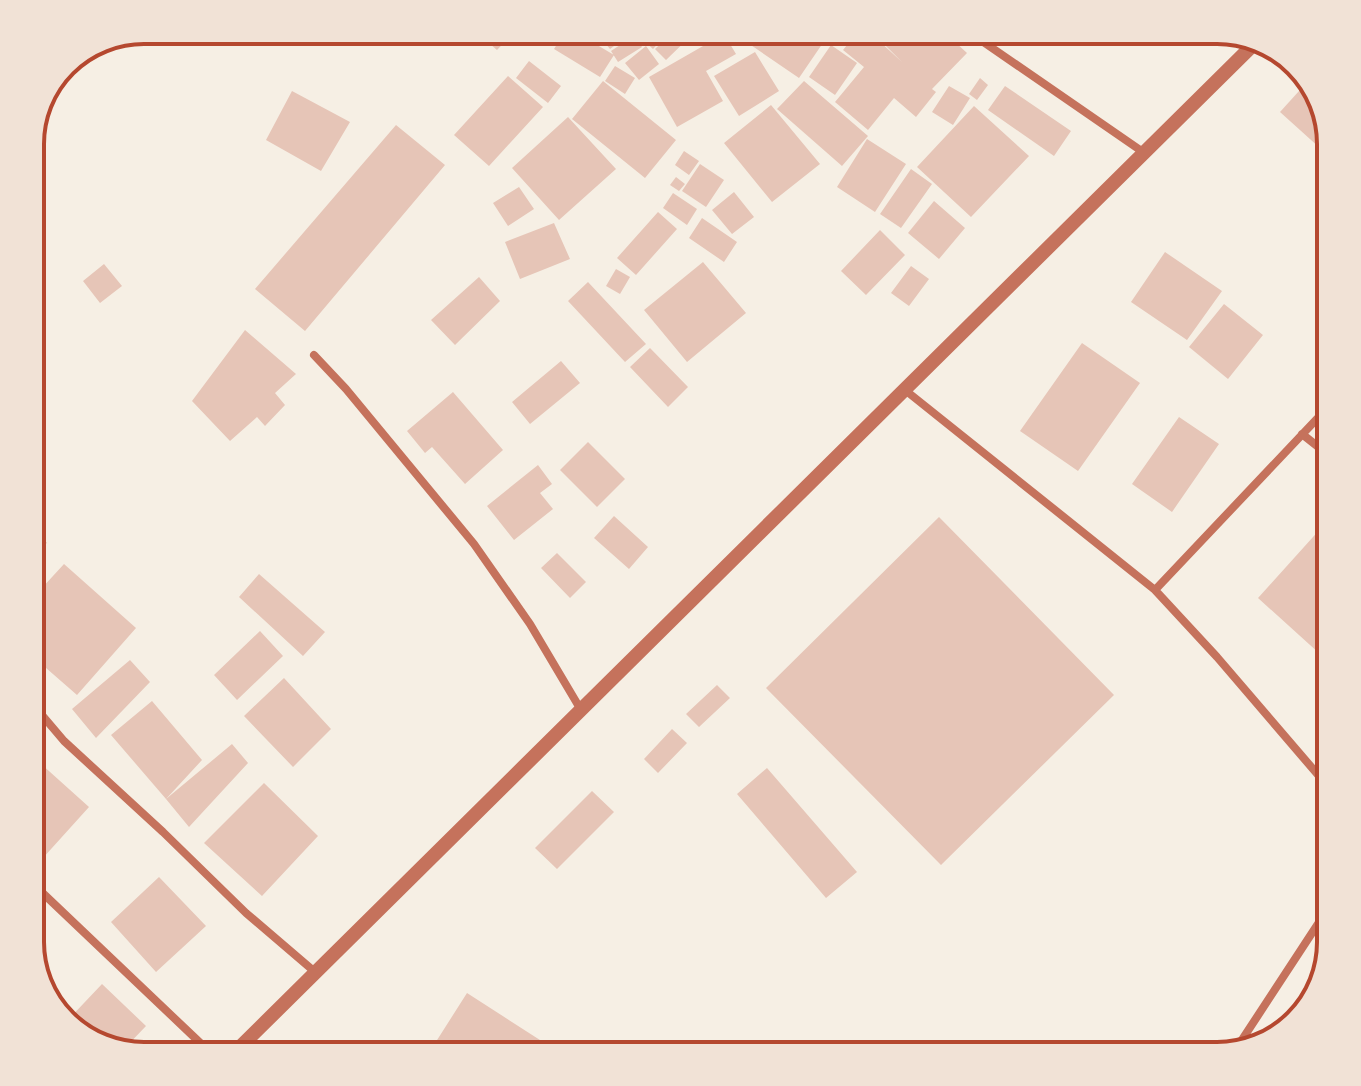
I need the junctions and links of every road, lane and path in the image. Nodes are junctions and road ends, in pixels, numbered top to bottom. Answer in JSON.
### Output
{"nodes":[{"id":1,"x":986,"y":44,"type":"edge"},
{"id":2,"x":1248,"y":50,"type":"edge"},
{"id":3,"x":1143,"y":152,"type":"junction"},
{"id":4,"x":314,"y":355,"type":"dead end"},
{"id":5,"x":905,"y":390,"type":"junction"},
{"id":6,"x":1317,"y":418,"type":"edge"},
{"id":7,"x":1302,"y":434,"type":"junction"},
{"id":8,"x":1317,"y":446,"type":"edge"},
{"id":9,"x":1155,"y":590,"type":"junction"},
{"id":10,"x":581,"y":710,"type":"junction"},
{"id":11,"x":44,"y":717,"type":"edge"},
{"id":12,"x":1317,"y":774,"type":"edge"},
{"id":13,"x":44,"y":894,"type":"edge"},
{"id":14,"x":1317,"y":925,"type":"edge"},
{"id":15,"x":315,"y":972,"type":"junction"},
{"id":16,"x":1243,"y":1038,"type":"edge"},
{"id":17,"x":199,"y":1042,"type":"edge"},
{"id":18,"x":245,"y":1042,"type":"edge"}],
"edges":[{"from":1,"to":3,"type":"street"},
{"from":2,"to":3,"type":"street"},
{"from":3,"to":5,"type":"street"},
{"from":4,"to":10,"type":"street"},
{"from":5,"to":9,"type":"street"},
{"from":5,"to":10,"type":"street"},
{"from":6,"to":7,"type":"street"},
{"from":7,"to":8,"type":"street"},
{"from":7,"to":9,"type":"street"},
{"from":9,"to":12,"type":"street"},
{"from":10,"to":15,"type":"street"},
{"from":11,"to":15,"type":"street"},
{"from":13,"to":17,"type":"street"},
{"from":14,"to":16,"type":"street"},
{"from":15,"to":18,"type":"street"}]}
